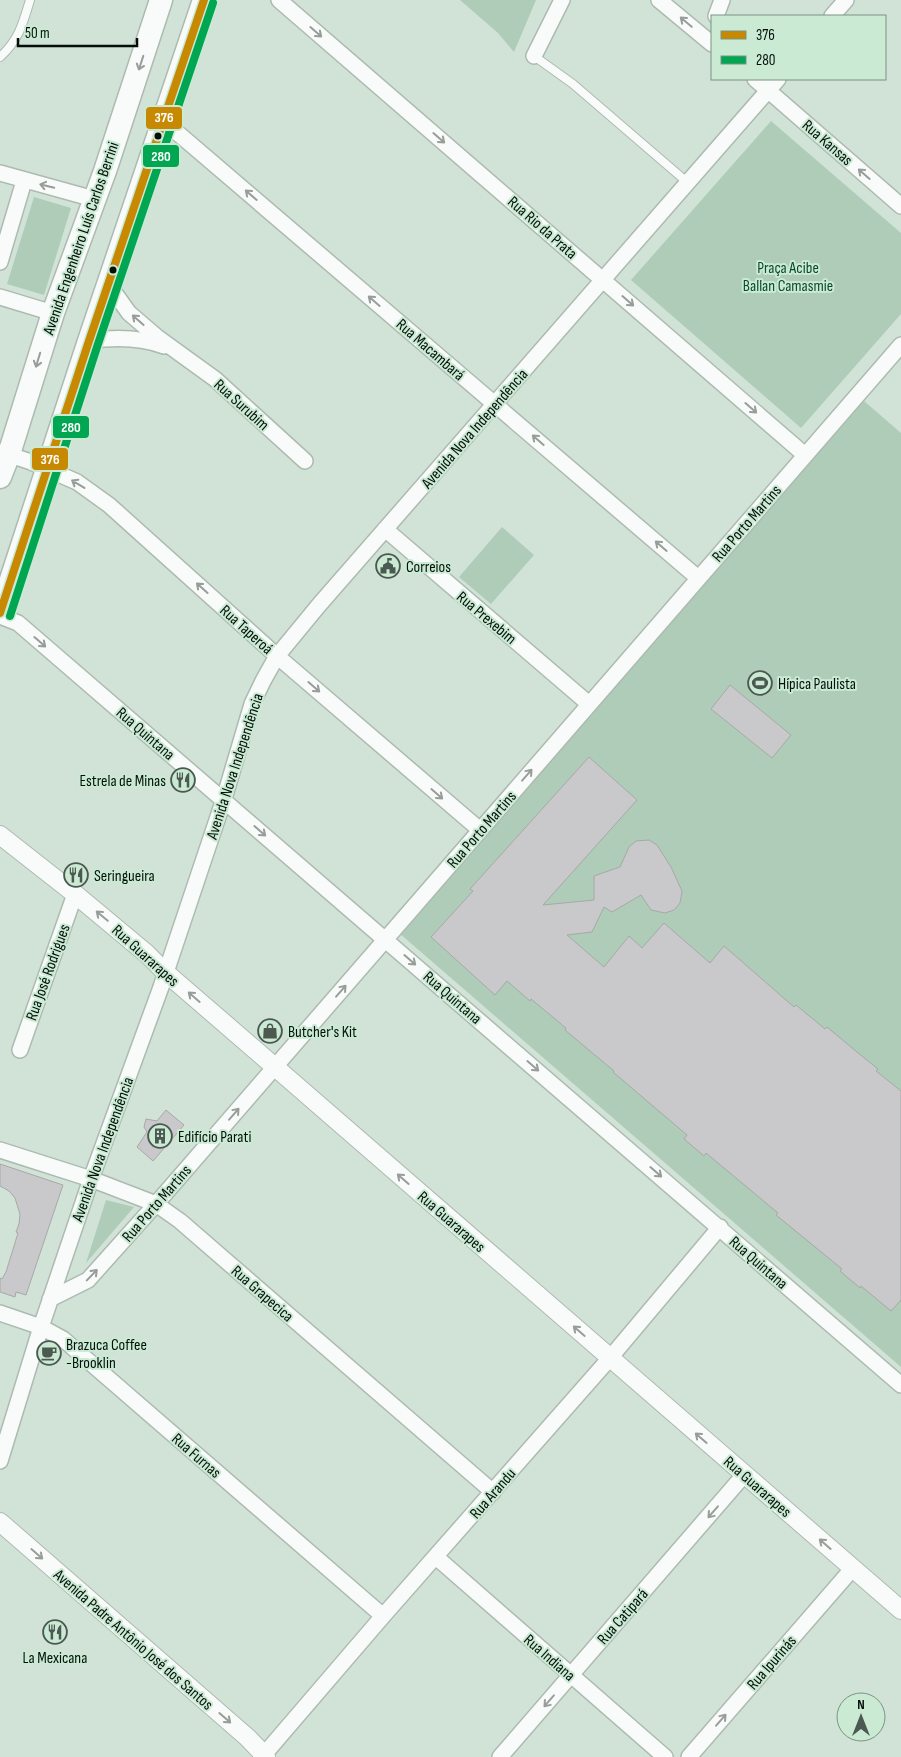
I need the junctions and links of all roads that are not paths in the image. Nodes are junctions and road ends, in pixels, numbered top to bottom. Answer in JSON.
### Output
{"nodes":[{"id":1,"x":30,"y":0,"type":"edge"},
{"id":2,"x":161,"y":0,"type":"edge"},
{"id":3,"x":204,"y":0,"type":"edge"},
{"id":4,"x":279,"y":0,"type":"edge"},
{"id":5,"x":562,"y":0,"type":"edge"},
{"id":6,"x":659,"y":0,"type":"edge"},
{"id":7,"x":722,"y":0,"type":"edge"},
{"id":8,"x":846,"y":0,"type":"edge"},
{"id":9,"x":716,"y":15,"type":"edge"},
{"id":10,"x":833,"y":15,"type":"edge"},
{"id":11,"x":711,"y":38,"type":"edge"},
{"id":12,"x":534,"y":56,"type":"joint"},
{"id":13,"x":0,"y":57,"type":"edge"},
{"id":14,"x":756,"y":80,"type":"edge"},
{"id":15,"x":777,"y":80,"type":"edge"},
{"id":16,"x":767,"y":90,"type":"junction"},
{"id":17,"x":163,"y":124,"type":"junction"},
{"id":18,"x":0,"y":173,"type":"edge"},
{"id":19,"x":24,"y":180,"type":"junction"},
{"id":20,"x":688,"y":182,"type":"junction"},
{"id":21,"x":94,"y":199,"type":"junction"},
{"id":22,"x":901,"y":206,"type":"edge"},
{"id":23,"x":0,"y":262,"type":"edge"},
{"id":24,"x":602,"y":279,"type":"junction"},
{"id":25,"x":109,"y":281,"type":"junction"},
{"id":26,"x":0,"y":297,"type":"edge"},
{"id":27,"x":53,"y":313,"type":"junction"},
{"id":28,"x":89,"y":341,"type":"junction"},
{"id":29,"x":901,"y":345,"type":"edge"},
{"id":30,"x":176,"y":351,"type":"junction"},
{"id":31,"x":495,"y":404,"type":"junction"},
{"id":32,"x":4,"y":453,"type":"edge"},
{"id":33,"x":805,"y":455,"type":"junction"},
{"id":34,"x":305,"y":461,"type":"dead end"},
{"id":35,"x":48,"y":470,"type":"junction"},
{"id":36,"x":0,"y":476,"type":"edge"},
{"id":37,"x":385,"y":529,"type":"junction"},
{"id":38,"x":698,"y":578,"type":"junction"},
{"id":39,"x":0,"y":614,"type":"edge"},
{"id":40,"x":277,"y":656,"type":"junction"},
{"id":41,"x":589,"y":704,"type":"junction"},
{"id":42,"x":224,"y":799,"type":"junction"},
{"id":43,"x":480,"y":830,"type":"junction"},
{"id":44,"x":0,"y":835,"type":"edge"},
{"id":45,"x":75,"y":894,"type":"junction"},
{"id":46,"x":386,"y":939,"type":"junction"},
{"id":47,"x":165,"y":972,"type":"junction"},
{"id":48,"x":20,"y":1050,"type":"dead end"},
{"id":49,"x":275,"y":1067,"type":"junction"},
{"id":50,"x":0,"y":1150,"type":"edge"},
{"id":51,"x":91,"y":1179,"type":"junction"},
{"id":52,"x":156,"y":1204,"type":"junction"},
{"id":53,"x":720,"y":1227,"type":"junction"},
{"id":54,"x":50,"y":1299,"type":"junction"},
{"id":55,"x":0,"y":1313,"type":"edge"},
{"id":56,"x":41,"y":1327,"type":"junction"},
{"id":57,"x":610,"y":1358,"type":"junction"},
{"id":58,"x":901,"y":1385,"type":"edge"},
{"id":59,"x":0,"y":1461,"type":"edge"},
{"id":60,"x":744,"y":1475,"type":"junction"},
{"id":61,"x":493,"y":1492,"type":"junction"},
{"id":62,"x":0,"y":1522,"type":"edge"},
{"id":63,"x":436,"y":1557,"type":"junction"},
{"id":64,"x":853,"y":1568,"type":"junction"},
{"id":65,"x":901,"y":1610,"type":"edge"},
{"id":66,"x":383,"y":1616,"type":"junction"},
{"id":67,"x":571,"y":1675,"type":"junction"},
{"id":68,"x":264,"y":1756,"type":"edge"},
{"id":69,"x":500,"y":1757,"type":"edge"},
{"id":70,"x":665,"y":1757,"type":"edge"},
{"id":71,"x":689,"y":1757,"type":"edge"}],
"edges":[{"from":1,"to":13,"type":"lane"},
{"from":2,"to":21,"type":"main road","name":"Avenida Engenheiro Luís Carlos Berrini","one_way":true},
{"from":3,"to":17,"type":"main road"},
{"from":4,"to":24,"type":"street","name":"Rua Rio da Prata","one_way":true},
{"from":5,"to":12,"type":"street"},
{"from":11,"to":6,"type":"street","one_way":true},
{"from":7,"to":9,"type":"street"},
{"from":8,"to":10,"type":"street"},
{"from":12,"to":20,"type":"lane"},
{"from":14,"to":16,"type":"street","name":"Rua Kansas"},
{"from":15,"to":16,"type":"street","name":"Avenida Nova Independência"},
{"from":16,"to":20,"type":"street","name":"Avenida Nova Independência"},
{"from":22,"to":16,"type":"street","name":"Rua Kansas","one_way":true},
{"from":17,"to":25,"type":"main road"},
{"from":31,"to":17,"type":"street","name":"Rua Macambará","one_way":true},
{"from":18,"to":19,"type":"street"},
{"from":21,"to":19,"type":"street","one_way":true},
{"from":19,"to":23,"type":"street"},
{"from":20,"to":24,"type":"street","name":"Avenida Nova Independência"},
{"from":21,"to":27,"type":"main road","name":"Avenida Engenheiro Luís Carlos Berrini"},
{"from":24,"to":31,"type":"street","name":"Avenida Nova Independência"},
{"from":24,"to":33,"type":"street","name":"Rua Rio da Prata","one_way":true},
{"from":25,"to":28,"type":"main road"},
{"from":30,"to":25,"type":"street","name":"Rua Surubim","one_way":true},
{"from":26,"to":27,"type":"street"},
{"from":27,"to":32,"type":"main road","name":"Avenida Engenheiro Luís Carlos Berrini","one_way":true},
{"from":28,"to":30,"type":"street","name":"Rua Surubim"},
{"from":28,"to":35,"type":"main road"},
{"from":29,"to":33,"type":"street","name":"Rua Porto Martins"},
{"from":30,"to":34,"type":"street","name":"Rua Surubim"},
{"from":31,"to":37,"type":"street","name":"Avenida Nova Independência"},
{"from":38,"to":31,"type":"street","name":"Rua Macambará","one_way":true},
{"from":32,"to":35,"type":"street","name":"Rua Taperoá"},
{"from":32,"to":36,"type":"main road","name":"Avenida Engenheiro Luís Carlos Berrini"},
{"from":33,"to":38,"type":"street","name":"Rua Porto Martins"},
{"from":35,"to":39,"type":"main road"},
{"from":40,"to":35,"type":"street","name":"Rua Taperoá","one_way":true},
{"from":37,"to":40,"type":"street","name":"Avenida Nova Independência"},
{"from":37,"to":41,"type":"street","name":"Rua Prexebim"},
{"from":38,"to":41,"type":"street","name":"Rua Porto Martins"},
{"from":39,"to":42,"type":"street","name":"Rua Quintana","one_way":true},
{"from":40,"to":42,"type":"street","name":"Avenida Nova Independência"},
{"from":40,"to":43,"type":"street","name":"Rua Taperoá","one_way":true},
{"from":43,"to":41,"type":"street","name":"Rua Porto Martins","one_way":true},
{"from":42,"to":46,"type":"street","name":"Rua Quintana","one_way":true},
{"from":42,"to":47,"type":"street","name":"Avenida Nova Independência"},
{"from":43,"to":46,"type":"street","name":"Rua Porto Martins"},
{"from":44,"to":45,"type":"street","name":"Rua Guararapes"},
{"from":47,"to":45,"type":"street","name":"Rua Guararapes","one_way":true},
{"from":45,"to":48,"type":"street","name":"Rua José Rodrigues"},
{"from":49,"to":46,"type":"street","name":"Rua Porto Martins","one_way":true},
{"from":46,"to":53,"type":"street","name":"Rua Quintana","one_way":true},
{"from":49,"to":47,"type":"street","name":"Rua Guararapes","one_way":true},
{"from":47,"to":51,"type":"street","name":"Avenida Nova Independência"},
{"from":52,"to":49,"type":"street","name":"Rua Porto Martins","one_way":true},
{"from":57,"to":49,"type":"street","name":"Rua Guararapes","one_way":true},
{"from":50,"to":51,"type":"street","name":"Rua Grapecica"},
{"from":51,"to":52,"type":"street","name":"Rua Grapecica"},
{"from":51,"to":54,"type":"street","name":"Avenida Nova Independência"},
{"from":54,"to":52,"type":"street","name":"Rua Porto Martins","one_way":true},
{"from":52,"to":61,"type":"street","name":"Rua Grapecica"},
{"from":53,"to":57,"type":"street","name":"Rua Arandu"},
{"from":53,"to":58,"type":"street","name":"Rua Quintana"},
{"from":54,"to":56,"type":"street","name":"Avenida Nova Independência"},
{"from":55,"to":56,"type":"street","name":"Rua Furnas"},
{"from":56,"to":59,"type":"street","name":"Avenida Nova Independência"},
{"from":56,"to":66,"type":"street","name":"Rua Furnas"},
{"from":60,"to":57,"type":"street","name":"Rua Guararapes","one_way":true},
{"from":57,"to":61,"type":"street","name":"Rua Arandu"},
{"from":64,"to":60,"type":"street","name":"Rua Guararapes","one_way":true},
{"from":60,"to":67,"type":"street","name":"Rua Catipará","one_way":true},
{"from":61,"to":63,"type":"street","name":"Rua Arandu"},
{"from":62,"to":68,"type":"street","name":"Avenida Padre Antônio José dos Santos","one_way":true},
{"from":63,"to":66,"type":"street","name":"Rua Arandu"},
{"from":63,"to":67,"type":"street","name":"Rua Indiana"},
{"from":64,"to":65,"type":"street","name":"Rua Guararapes"},
{"from":71,"to":64,"type":"street","name":"Rua Ipurinás","one_way":true},
{"from":66,"to":68,"type":"street","name":"Rua Arandu"},
{"from":67,"to":69,"type":"street","name":"Rua Catipará","one_way":true},
{"from":67,"to":70,"type":"street","name":"Rua Indiana"}]}
